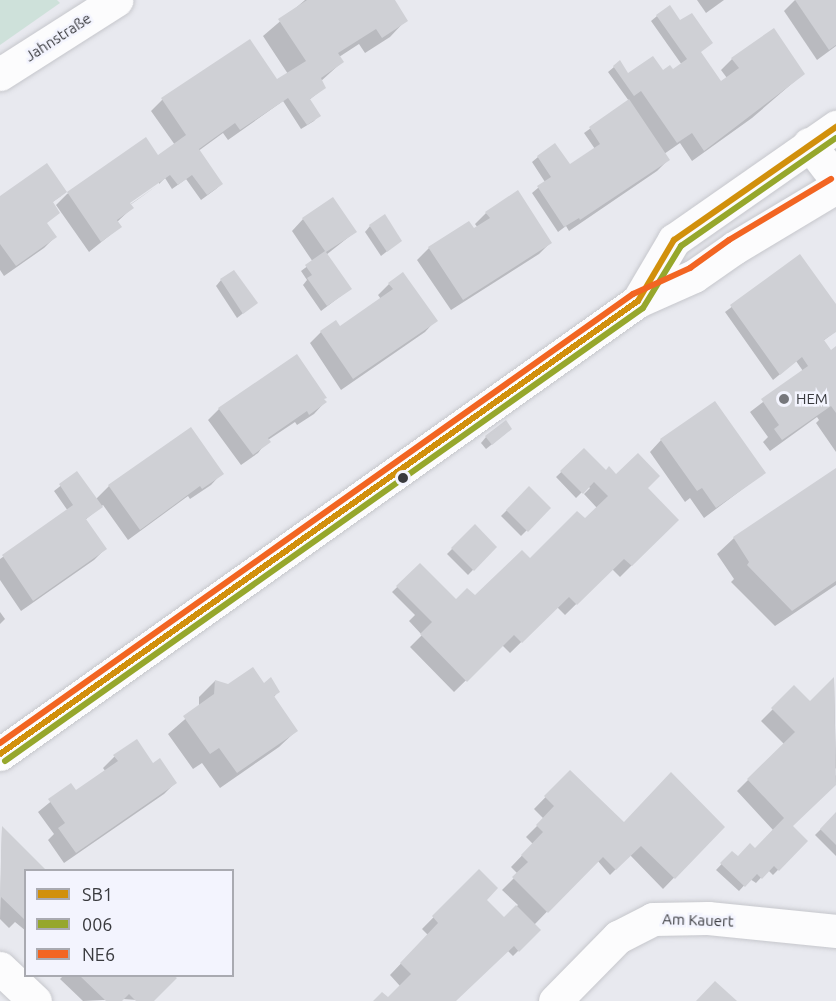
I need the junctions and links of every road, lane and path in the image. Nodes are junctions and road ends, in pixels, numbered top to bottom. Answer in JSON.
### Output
{"nodes":[{"id":1,"x":116,"y":0,"type":"edge"},
{"id":2,"x":0,"y":74,"type":"edge"},
{"id":3,"x":836,"y":127,"type":"edge"},
{"id":4,"x":809,"y":144,"type":"junction"},
{"id":5,"x":836,"y":179,"type":"edge"},
{"id":6,"x":836,"y":187,"type":"edge"},
{"id":7,"x":638,"y":301,"type":"junction"},
{"id":8,"x":0,"y":754,"type":"edge"},
{"id":9,"x":836,"y":931,"type":"edge"},
{"id":10,"x":0,"y":968,"type":"edge"},
{"id":11,"x":35,"y":1001,"type":"edge"},
{"id":12,"x":555,"y":1001,"type":"edge"}],
"edges":[{"from":1,"to":2,"type":"main road","name":"Jahnstraße"},
{"from":3,"to":4,"type":"main road"},
{"from":4,"to":5,"type":"main road"},
{"from":4,"to":7,"type":"main road"},
{"from":6,"to":7,"type":"main road"},
{"from":7,"to":8,"type":"main road"},
{"from":9,"to":12,"type":"main road","name":"Am Kauert"},
{"from":10,"to":11,"type":"main road"}]}
